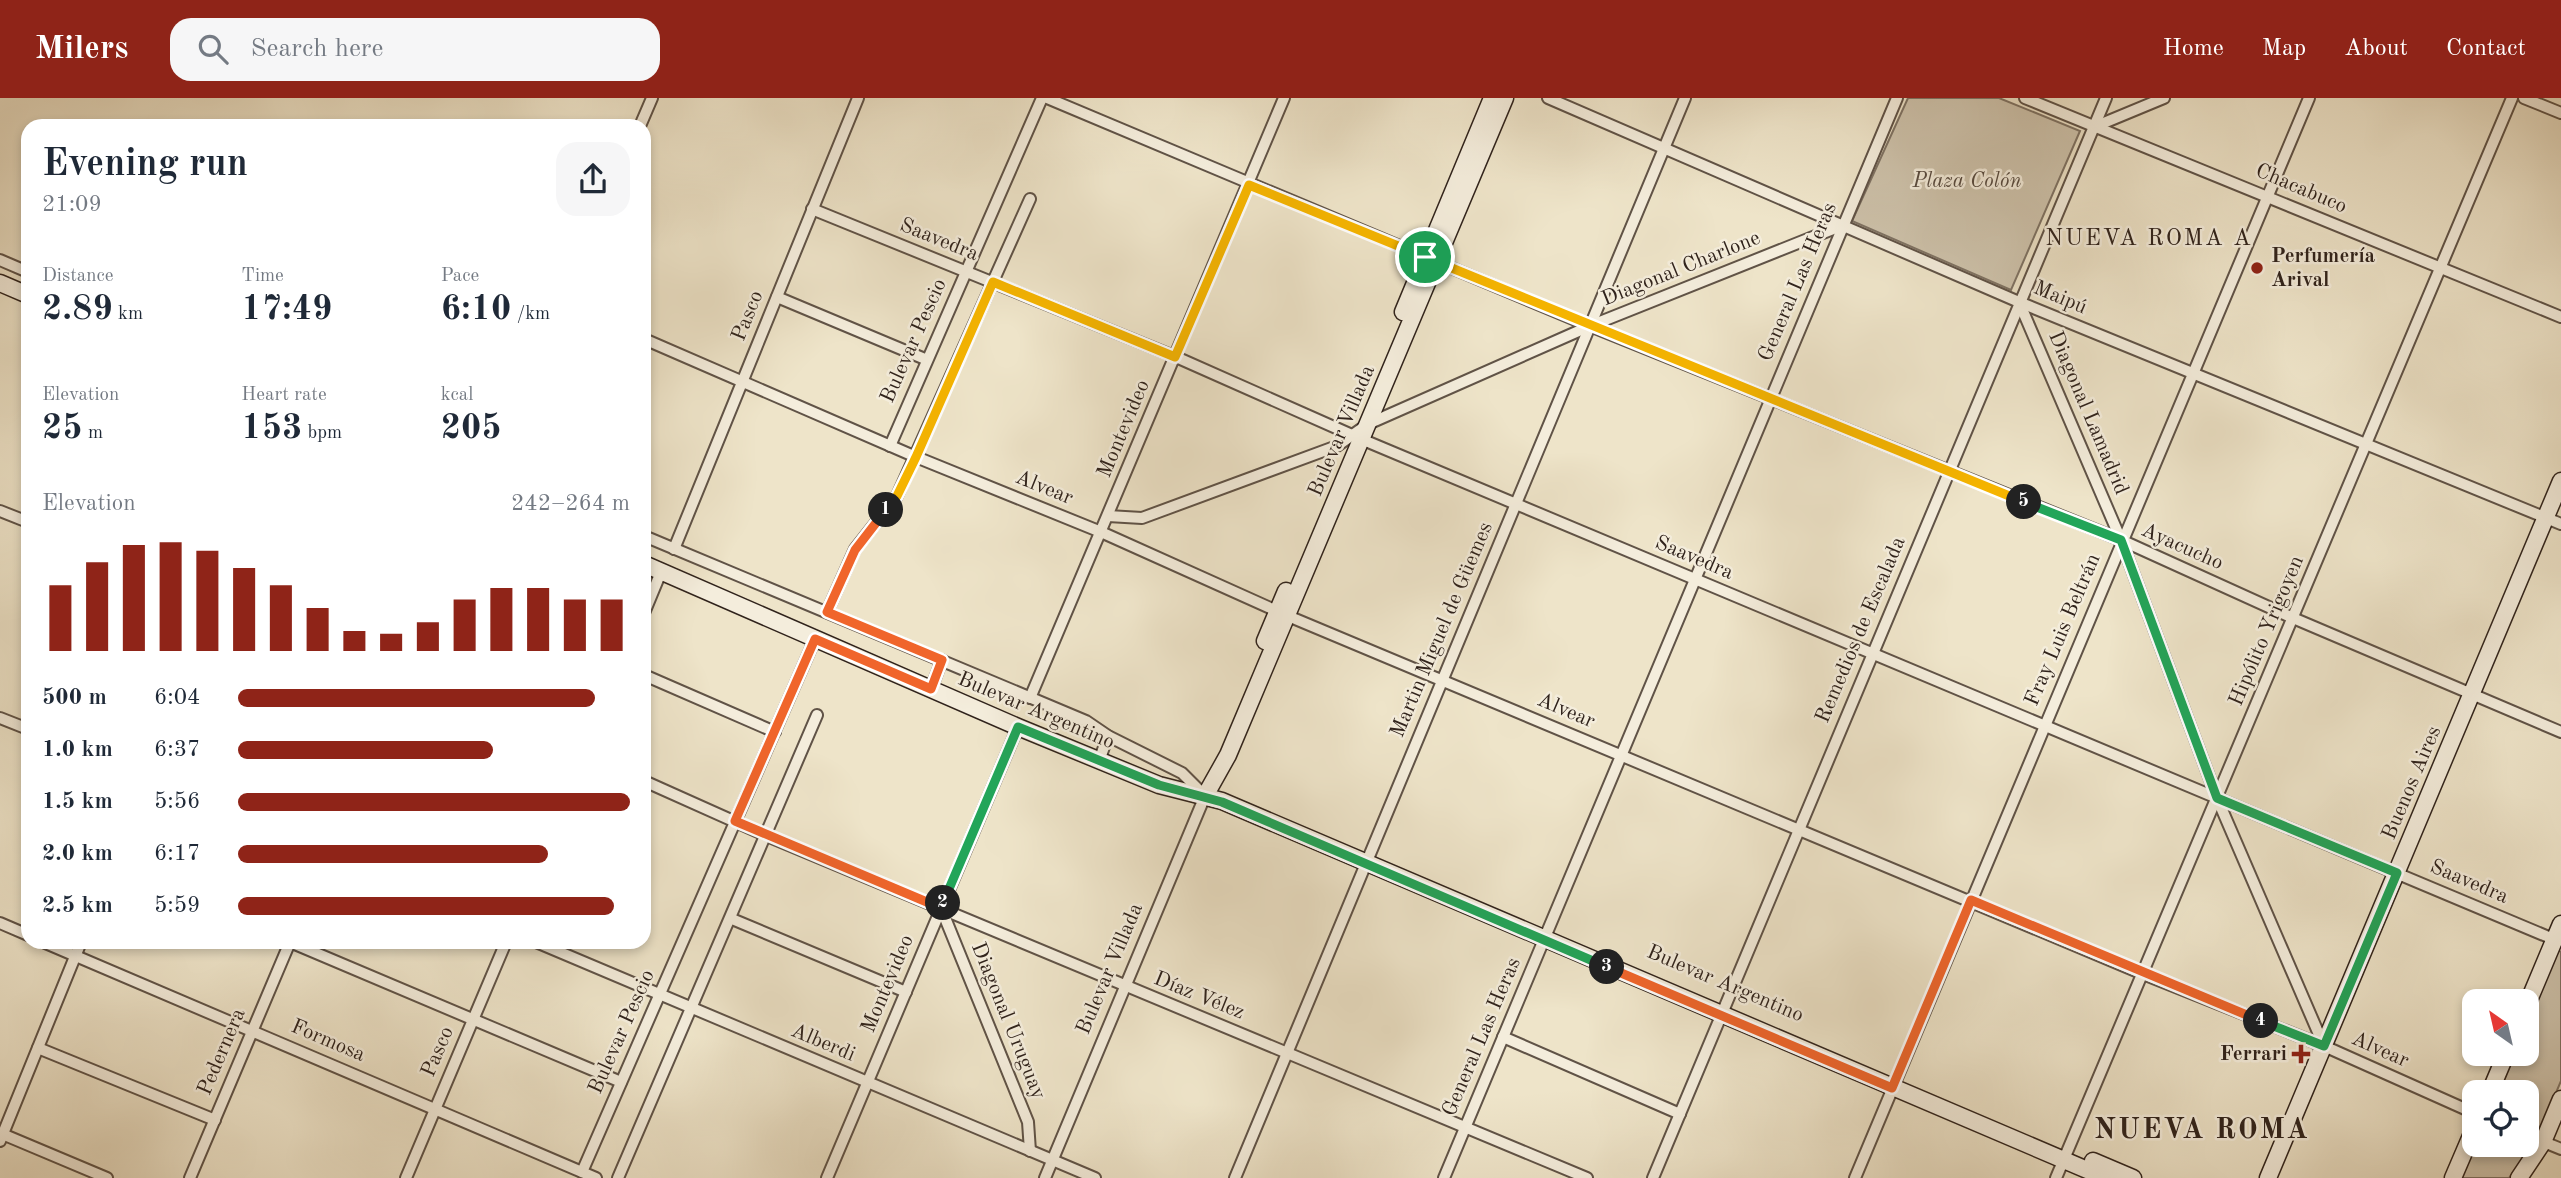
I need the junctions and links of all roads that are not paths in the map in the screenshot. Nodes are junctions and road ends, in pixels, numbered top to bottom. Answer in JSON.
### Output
{"nodes":[{"id":1,"x":652,"y":98,"type":"edge"},
{"id":2,"x":858,"y":98,"type":"edge"},
{"id":3,"x":1042,"y":98,"type":"edge"},
{"id":4,"x":1048,"y":98,"type":"edge"},
{"id":5,"x":1284,"y":98,"type":"edge"},
{"id":6,"x":1492,"y":98,"type":"edge"},
{"id":7,"x":1505,"y":98,"type":"edge"},
{"id":8,"x":1548,"y":98,"type":"edge"},
{"id":9,"x":1685,"y":98,"type":"edge"},
{"id":10,"x":1897,"y":98,"type":"edge"},
{"id":11,"x":2025,"y":98,"type":"edge"},
{"id":12,"x":2106,"y":98,"type":"edge"},
{"id":13,"x":2164,"y":98,"type":"edge"},
{"id":14,"x":2309,"y":98,"type":"edge"},
{"id":15,"x":2512,"y":98,"type":"edge"},
{"id":16,"x":2524,"y":98,"type":"edge"},
{"id":17,"x":1060,"y":101,"type":"edge"},
{"id":18,"x":2561,"y":113,"type":"edge"},
{"id":19,"x":643,"y":119,"type":"edge"},
{"id":20,"x":2094,"y":127,"type":"junction"},
{"id":21,"x":1665,"y":146,"type":"junction"},
{"id":22,"x":1249,"y":185,"type":"junction"},
{"id":23,"x":2266,"y":195,"type":"junction"},
{"id":24,"x":1030,"y":199,"type":"dead end"},
{"id":25,"x":812,"y":209,"type":"junction"},
{"id":26,"x":1843,"y":225,"type":"junction"},
{"id":27,"x":1431,"y":259,"type":"junction"},
{"id":28,"x":0,"y":260,"type":"edge"},
{"id":29,"x":21,"y":269,"type":"edge"},
{"id":30,"x":2440,"y":269,"type":"junction"},
{"id":31,"x":965,"y":272,"type":"junction"},
{"id":32,"x":993,"y":282,"type":"junction"},
{"id":33,"x":0,"y":283,"type":"edge"},
{"id":34,"x":21,"y":292,"type":"edge"},
{"id":35,"x":777,"y":297,"type":"junction"},
{"id":36,"x":2019,"y":302,"type":"junction"},
{"id":37,"x":2561,"y":317,"type":"edge"},
{"id":38,"x":1590,"y":326,"type":"junction"},
{"id":39,"x":651,"y":342,"type":"edge"},
{"id":40,"x":1175,"y":357,"type":"junction"},
{"id":41,"x":925,"y":359,"type":"junction"},
{"id":42,"x":2193,"y":374,"type":"junction"},
{"id":43,"x":743,"y":380,"type":"junction"},
{"id":44,"x":1770,"y":399,"type":"junction"},
{"id":45,"x":1360,"y":433,"type":"junction"},
{"id":46,"x":2366,"y":445,"type":"junction"},
{"id":47,"x":890,"y":446,"type":"junction"},
{"id":48,"x":916,"y":457,"type":"junction"},
{"id":49,"x":1949,"y":471,"type":"junction"},
{"id":50,"x":2561,"y":481,"type":"edge"},
{"id":51,"x":1516,"y":504,"type":"junction"},
{"id":52,"x":0,"y":511,"type":"edge"},
{"id":53,"x":1108,"y":516,"type":"junction"},
{"id":54,"x":21,"y":519,"type":"edge"},
{"id":55,"x":2553,"y":521,"type":"edge"},
{"id":56,"x":1101,"y":532,"type":"junction"},
{"id":57,"x":651,"y":539,"type":"edge"},
{"id":58,"x":2121,"y":540,"type":"junction"},
{"id":59,"x":674,"y":549,"type":"junction"},
{"id":60,"x":651,"y":567,"type":"edge"},
{"id":61,"x":661,"y":572,"type":"junction"},
{"id":62,"x":1695,"y":579,"type":"junction"},
{"id":63,"x":651,"y":596,"type":"edge"},
{"id":64,"x":827,"y":612,"type":"junction"},
{"id":65,"x":1283,"y":613,"type":"junction"},
{"id":66,"x":2293,"y":618,"type":"junction"},
{"id":67,"x":815,"y":639,"type":"junction"},
{"id":68,"x":1873,"y":653,"type":"junction"},
{"id":69,"x":942,"y":660,"type":"junction"},
{"id":70,"x":651,"y":678,"type":"edge"},
{"id":71,"x":1442,"y":679,"type":"junction"},
{"id":72,"x":931,"y":689,"type":"junction"},
{"id":73,"x":2472,"y":694,"type":"junction"},
{"id":74,"x":1030,"y":698,"type":"junction"},
{"id":75,"x":817,"y":715,"type":"dead end"},
{"id":76,"x":0,"y":718,"type":"edge"},
{"id":77,"x":2044,"y":725,"type":"junction"},
{"id":78,"x":21,"y":726,"type":"edge"},
{"id":79,"x":1018,"y":727,"type":"junction"},
{"id":80,"x":775,"y":732,"type":"junction"},
{"id":81,"x":2561,"y":732,"type":"edge"},
{"id":82,"x":1108,"y":736,"type":"junction"},
{"id":83,"x":1621,"y":755,"type":"junction"},
{"id":84,"x":1100,"y":761,"type":"junction"},
{"id":85,"x":651,"y":784,"type":"edge"},
{"id":86,"x":1205,"y":796,"type":"junction"},
{"id":87,"x":2217,"y":798,"type":"junction"},
{"id":88,"x":735,"y":821,"type":"junction"},
{"id":89,"x":1799,"y":829,"type":"junction"},
{"id":90,"x":767,"y":836,"type":"junction"},
{"id":91,"x":1367,"y":861,"type":"junction"},
{"id":92,"x":2397,"y":873,"type":"junction"},
{"id":93,"x":1971,"y":900,"type":"junction"},
{"id":94,"x":941,"y":908,"type":"junction"},
{"id":95,"x":732,"y":919,"type":"junction"},
{"id":96,"x":0,"y":923,"type":"edge"},
{"id":97,"x":21,"y":932,"type":"edge"},
{"id":98,"x":2559,"y":935,"type":"edge"},
{"id":99,"x":1545,"y":936,"type":"junction"},
{"id":100,"x":60,"y":949,"type":"edge"},
{"id":101,"x":78,"y":949,"type":"edge"},
{"id":102,"x":287,"y":949,"type":"edge"},
{"id":103,"x":307,"y":949,"type":"edge"},
{"id":104,"x":503,"y":949,"type":"edge"},
{"id":105,"x":553,"y":949,"type":"edge"},
{"id":106,"x":75,"y":955,"type":"junction"},
{"id":107,"x":2143,"y":974,"type":"junction"},
{"id":108,"x":1126,"y":987,"type":"junction"},
{"id":109,"x":2534,"y":989,"type":"edge"},
{"id":110,"x":906,"y":992,"type":"junction"},
{"id":111,"x":661,"y":995,"type":"junction"},
{"id":112,"x":693,"y":1008,"type":"junction"},
{"id":113,"x":1723,"y":1011,"type":"junction"},
{"id":114,"x":474,"y":1017,"type":"junction"},
{"id":115,"x":252,"y":1030,"type":"junction"},
{"id":116,"x":1503,"y":1037,"type":"junction"},
{"id":117,"x":2324,"y":1046,"type":"junction"},
{"id":118,"x":38,"y":1048,"type":"junction"},
{"id":119,"x":1287,"y":1051,"type":"junction"},
{"id":120,"x":621,"y":1082,"type":"junction"},
{"id":121,"x":867,"y":1083,"type":"junction"},
{"id":122,"x":1894,"y":1083,"type":"junction"},
{"id":123,"x":2561,"y":1099,"type":"edge"},
{"id":124,"x":436,"y":1108,"type":"junction"},
{"id":125,"x":2462,"y":1108,"type":"edge"},
{"id":126,"x":1680,"y":1114,"type":"junction"},
{"id":127,"x":215,"y":1120,"type":"junction"},
{"id":128,"x":1465,"y":1126,"type":"junction"},
{"id":129,"x":1,"y":1136,"type":"edge"},
{"id":130,"x":2539,"y":1140,"type":"edge"},
{"id":131,"x":2543,"y":1142,"type":"junction"},
{"id":132,"x":2561,"y":1149,"type":"edge"},
{"id":133,"x":1030,"y":1151,"type":"junction"},
{"id":134,"x":2066,"y":1156,"type":"junction"},
{"id":135,"x":2462,"y":1157,"type":"edge"},
{"id":136,"x":1052,"y":1161,"type":"junction"},
{"id":137,"x":582,"y":1172,"type":"junction"},
{"id":138,"x":107,"y":1178,"type":"edge"},
{"id":139,"x":190,"y":1178,"type":"edge"},
{"id":140,"x":407,"y":1178,"type":"edge"},
{"id":141,"x":597,"y":1178,"type":"edge"},
{"id":142,"x":618,"y":1178,"type":"edge"},
{"id":143,"x":827,"y":1178,"type":"edge"},
{"id":144,"x":1045,"y":1178,"type":"edge"},
{"id":145,"x":1095,"y":1178,"type":"edge"},
{"id":146,"x":1235,"y":1178,"type":"edge"},
{"id":147,"x":1444,"y":1178,"type":"edge"},
{"id":148,"x":1587,"y":1178,"type":"edge"},
{"id":149,"x":1653,"y":1178,"type":"edge"},
{"id":150,"x":1855,"y":1178,"type":"edge"},
{"id":151,"x":2056,"y":1178,"type":"edge"},
{"id":152,"x":2106,"y":1178,"type":"edge"},
{"id":153,"x":2133,"y":1178,"type":"edge"},
{"id":154,"x":2268,"y":1178,"type":"edge"},
{"id":155,"x":2453,"y":1178,"type":"edge"},
{"id":156,"x":2519,"y":1178,"type":"edge"}],
"edges":[{"from":1,"to":19,"type":"street"},
{"from":2,"to":25,"type":"street","name":"Pasco"},
{"from":3,"to":31,"type":"street","name":"Bulevar Pescio"},
{"from":4,"to":17,"type":"street","name":"Ayacucho"},
{"from":5,"to":22,"type":"street","name":"Montevideo"},
{"from":6,"to":27,"type":"main road","name":"Bulevar Villada"},
{"from":7,"to":27,"type":"main road","name":"Bulevar Villada"},
{"from":8,"to":21,"type":"street","name":"Maipú"},
{"from":9,"to":21,"type":"street","name":"Martin Miguel de Güemes"},
{"from":10,"to":26,"type":"street","name":"General Las Heras"},
{"from":11,"to":20,"type":"street","name":"Chacabuco"},
{"from":12,"to":20,"type":"street","name":"Remedios de Escalada"},
{"from":13,"to":20,"type":"street"},
{"from":14,"to":23,"type":"street","name":"Fray Luis Beltrán"},
{"from":15,"to":30,"type":"street","name":"Hipólito Yrigoyen"},
{"from":16,"to":18,"type":"street"},
{"from":17,"to":22,"type":"street","name":"Ayacucho"},
{"from":20,"to":23,"type":"street","name":"Chacabuco"},
{"from":20,"to":36,"type":"street","name":"Remedios de Escalada"},
{"from":21,"to":26,"type":"street","name":"Maipú"},
{"from":21,"to":38,"type":"street","name":"Martin Miguel de Güemes"},
{"from":22,"to":27,"type":"street","name":"Ayacucho"},
{"from":22,"to":40,"type":"street","name":"Montevideo"},
{"from":23,"to":30,"type":"street","name":"Chacabuco"},
{"from":23,"to":42,"type":"street","name":"Fray Luis Beltrán"},
{"from":24,"to":32,"type":"street"},
{"from":25,"to":31,"type":"street","name":"Saavedra"},
{"from":25,"to":35,"type":"street","name":"Pasco"},
{"from":26,"to":36,"type":"street","name":"Maipú"},
{"from":26,"to":38,"type":"street","name":"Diagonal Charlone"},
{"from":26,"to":44,"type":"street","name":"General Las Heras"},
{"from":27,"to":38,"type":"street","name":"Ayacucho"},
{"from":27,"to":45,"type":"main road","name":"Bulevar Villada"},
{"from":28,"to":29,"type":"street"},
{"from":30,"to":37,"type":"street","name":"Chacabuco"},
{"from":30,"to":46,"type":"street","name":"Hipólito Yrigoyen"},
{"from":31,"to":32,"type":"street","name":"Saavedra"},
{"from":31,"to":41,"type":"street","name":"Bulevar Pescio"},
{"from":32,"to":40,"type":"street","name":"Saavedra"},
{"from":32,"to":48,"type":"street"},
{"from":33,"to":34,"type":"main road"},
{"from":35,"to":41,"type":"street"},
{"from":35,"to":43,"type":"street","name":"Pasco"},
{"from":36,"to":42,"type":"street","name":"Maipú"},
{"from":36,"to":49,"type":"street","name":"Remedios de Escalada"},
{"from":36,"to":58,"type":"street","name":"Diagonal Lamadrid"},
{"from":38,"to":44,"type":"street","name":"Ayacucho"},
{"from":38,"to":45,"type":"street","name":"Diagonal Charlone"},
{"from":38,"to":51,"type":"street","name":"Martin Miguel de Güemes"},
{"from":39,"to":43,"type":"street","name":"Alvear"},
{"from":40,"to":45,"type":"street","name":"Saavedra"},
{"from":40,"to":53,"type":"street","name":"Montevideo"},
{"from":41,"to":47,"type":"street","name":"Bulevar Pescio"},
{"from":42,"to":46,"type":"street","name":"Maipú"},
{"from":42,"to":58,"type":"street","name":"Fray Luis Beltrán"},
{"from":43,"to":47,"type":"street","name":"Alvear"},
{"from":43,"to":59,"type":"street","name":"Pasco"},
{"from":44,"to":49,"type":"street","name":"Ayacucho"},
{"from":44,"to":62,"type":"street","name":"General Las Heras"},
{"from":45,"to":51,"type":"street","name":"Saavedra"},
{"from":45,"to":53,"type":"street","name":"Diagonal Charlone"},
{"from":45,"to":65,"type":"main road","name":"Bulevar Villada"},
{"from":46,"to":55,"type":"street","name":"Maipú"},
{"from":46,"to":66,"type":"street","name":"Hipólito Yrigoyen"},
{"from":47,"to":48,"type":"street","name":"Alvear"},
{"from":48,"to":56,"type":"street","name":"Alvear"},
{"from":48,"to":64,"type":"street"},
{"from":49,"to":58,"type":"street","name":"Ayacucho"},
{"from":49,"to":68,"type":"street","name":"Remedios de Escalada"},
{"from":50,"to":55,"type":"main road","name":"Buenos Aires"},
{"from":51,"to":62,"type":"street","name":"Saavedra"},
{"from":51,"to":71,"type":"street","name":"Martin Miguel de Güemes"},
{"from":52,"to":54,"type":"street"},
{"from":53,"to":56,"type":"street","name":"Montevideo"},
{"from":55,"to":73,"type":"main road","name":"Buenos Aires"},
{"from":56,"to":65,"type":"street","name":"Alvear"},
{"from":56,"to":74,"type":"street","name":"Montevideo"},
{"from":57,"to":59,"type":"street"},
{"from":58,"to":66,"type":"street","name":"Ayacucho"},
{"from":58,"to":77,"type":"street","name":"Fray Luis Beltrán"},
{"from":58,"to":87,"type":"street","name":"Diagonal Lamadrid"},
{"from":59,"to":64,"type":"street"},
{"from":60,"to":61,"type":"main road","name":"Bulevar Argentino"},
{"from":61,"to":63,"type":"street"},
{"from":61,"to":67,"type":"main road","name":"Bulevar Argentino"},
{"from":62,"to":68,"type":"street","name":"Saavedra"},
{"from":62,"to":83,"type":"street","name":"General Las Heras"},
{"from":64,"to":69,"type":"street"},
{"from":65,"to":71,"type":"street","name":"Alvear"},
{"from":65,"to":86,"type":"main road","name":"Bulevar Villada"},
{"from":66,"to":73,"type":"street","name":"Ayacucho"},
{"from":66,"to":87,"type":"street","name":"Hipólito Yrigoyen"},
{"from":67,"to":72,"type":"main road","name":"Bulevar Argentino"},
{"from":67,"to":80,"type":"street","name":"Bulevar Pescio"},
{"from":68,"to":77,"type":"street","name":"Saavedra"},
{"from":68,"to":89,"type":"street","name":"Remedios de Escalada"},
{"from":69,"to":72,"type":"street"},
{"from":69,"to":74,"type":"street"},
{"from":70,"to":80,"type":"street"},
{"from":71,"to":83,"type":"street","name":"Alvear"},
{"from":71,"to":91,"type":"street","name":"Martin Miguel de Güemes"},
{"from":72,"to":79,"type":"main road","name":"Bulevar Argentino"},
{"from":73,"to":81,"type":"street","name":"Ayacucho"},
{"from":73,"to":92,"type":"main road","name":"Buenos Aires"},
{"from":74,"to":82,"type":"street"},
{"from":75,"to":90,"type":"street"},
{"from":76,"to":78,"type":"street"},
{"from":77,"to":87,"type":"street","name":"Saavedra"},
{"from":77,"to":93,"type":"street","name":"Fray Luis Beltrán"},
{"from":79,"to":84,"type":"main road","name":"Bulevar Argentino"},
{"from":79,"to":94,"type":"street","name":"Montevideo"},
{"from":80,"to":88,"type":"street","name":"Bulevar Pescio"},
{"from":82,"to":84,"type":"street"},
{"from":82,"to":86,"type":"street"},
{"from":83,"to":89,"type":"street","name":"Alvear"},
{"from":83,"to":99,"type":"street","name":"General Las Heras"},
{"from":84,"to":86,"type":"main road","name":"Bulevar Argentino"},
{"from":85,"to":88,"type":"street","name":"Díaz Vélez"},
{"from":86,"to":91,"type":"main road","name":"Bulevar Argentino"},
{"from":86,"to":108,"type":"street","name":"Bulevar Villada"},
{"from":87,"to":92,"type":"street","name":"Saavedra"},
{"from":87,"to":107,"type":"street","name":"Hipólito Yrigoyen"},
{"from":87,"to":117,"type":"street","name":"Diagonal Lamadrid"},
{"from":88,"to":90,"type":"street","name":"Díaz Vélez"},
{"from":88,"to":111,"type":"street","name":"Bulevar Pescio"},
{"from":89,"to":93,"type":"street","name":"Alvear"},
{"from":89,"to":113,"type":"street","name":"Remedios de Escalada"},
{"from":90,"to":94,"type":"street","name":"Díaz Vélez"},
{"from":90,"to":95,"type":"street"},
{"from":91,"to":99,"type":"main road","name":"Bulevar Argentino"},
{"from":91,"to":119,"type":"street","name":"Martin Miguel de Güemes"},
{"from":92,"to":98,"type":"street","name":"Saavedra"},
{"from":92,"to":117,"type":"main road","name":"Buenos Aires"},
{"from":93,"to":107,"type":"street","name":"Alvear"},
{"from":93,"to":122,"type":"street","name":"Fray Luis Beltrán"},
{"from":94,"to":108,"type":"street","name":"Díaz Vélez"},
{"from":94,"to":110,"type":"street","name":"Montevideo"},
{"from":94,"to":133,"type":"street","name":"Diagonal Uruguay"},
{"from":95,"to":110,"type":"street"},
{"from":95,"to":112,"type":"street"},
{"from":96,"to":97,"type":"street"},
{"from":98,"to":109,"type":"main road"},
{"from":99,"to":113,"type":"main road","name":"Bulevar Argentino"},
{"from":99,"to":116,"type":"street","name":"General Las Heras"},
{"from":100,"to":106,"type":"street","name":"Formosa"},
{"from":101,"to":106,"type":"street"},
{"from":102,"to":115,"type":"street","name":"Pedernera"},
{"from":103,"to":114,"type":"street"},
{"from":104,"to":114,"type":"street","name":"Pasco"},
{"from":105,"to":111,"type":"street","name":"Alberdi"},
{"from":106,"to":115,"type":"street","name":"Formosa"},
{"from":106,"to":118,"type":"street"},
{"from":107,"to":117,"type":"street","name":"Alvear"},
{"from":107,"to":134,"type":"street","name":"Hipólito Yrigoyen"},
{"from":108,"to":119,"type":"street","name":"Díaz Vélez"},
{"from":108,"to":136,"type":"street","name":"Bulevar Villada"},
{"from":110,"to":121,"type":"street","name":"Montevideo"},
{"from":111,"to":112,"type":"street","name":"Alberdi"},
{"from":111,"to":120,"type":"street","name":"Bulevar Pescio"},
{"from":112,"to":121,"type":"street","name":"Alberdi"},
{"from":112,"to":142,"type":"street"},
{"from":113,"to":122,"type":"main road","name":"Bulevar Argentino"},
{"from":113,"to":126,"type":"street","name":"Remedios de Escalada"},
{"from":114,"to":120,"type":"street"},
{"from":114,"to":124,"type":"street","name":"Pasco"},
{"from":115,"to":124,"type":"street","name":"Formosa"},
{"from":115,"to":127,"type":"street","name":"Pedernera"},
{"from":116,"to":126,"type":"street"},
{"from":116,"to":128,"type":"street","name":"General Las Heras"},
{"from":117,"to":125,"type":"street","name":"Alvear"},
{"from":117,"to":154,"type":"main road","name":"Buenos Aires"},
{"from":118,"to":127,"type":"street"},
{"from":118,"to":129,"type":"street"},
{"from":119,"to":128,"type":"street","name":"Díaz Vélez"},
{"from":119,"to":146,"type":"street","name":"Martin Miguel de Güemes"},
{"from":120,"to":137,"type":"street","name":"Bulevar Pescio"},
{"from":121,"to":133,"type":"street","name":"Alberdi"},
{"from":121,"to":143,"type":"street","name":"Montevideo"},
{"from":122,"to":134,"type":"main road","name":"Bulevar Argentino"},
{"from":122,"to":150,"type":"street","name":"Fray Luis Beltrán"},
{"from":123,"to":131,"type":"main road"},
{"from":124,"to":137,"type":"street","name":"Formosa"},
{"from":124,"to":140,"type":"street","name":"Pasco"},
{"from":126,"to":149,"type":"street","name":"Remedios de Escalada"},
{"from":127,"to":139,"type":"street","name":"Pedernera"},
{"from":128,"to":147,"type":"street","name":"General Las Heras"},
{"from":128,"to":148,"type":"street","name":"Díaz Vélez"},
{"from":129,"to":138,"type":"street"},
{"from":130,"to":131,"type":"street"},
{"from":131,"to":132,"type":"street"},
{"from":131,"to":156,"type":"main road"},
{"from":133,"to":136,"type":"street","name":"Alberdi"},
{"from":134,"to":151,"type":"street","name":"Hipólito Yrigoyen"},
{"from":134,"to":152,"type":"main road","name":"Bulevar Argentino"},
{"from":134,"to":153,"type":"main road","name":"Bulevar Argentino"},
{"from":135,"to":155,"type":"main road"},
{"from":136,"to":144,"type":"street","name":"Bulevar Villada"},
{"from":136,"to":145,"type":"street","name":"Alberdi"},
{"from":137,"to":141,"type":"street","name":"Formosa"}]}
